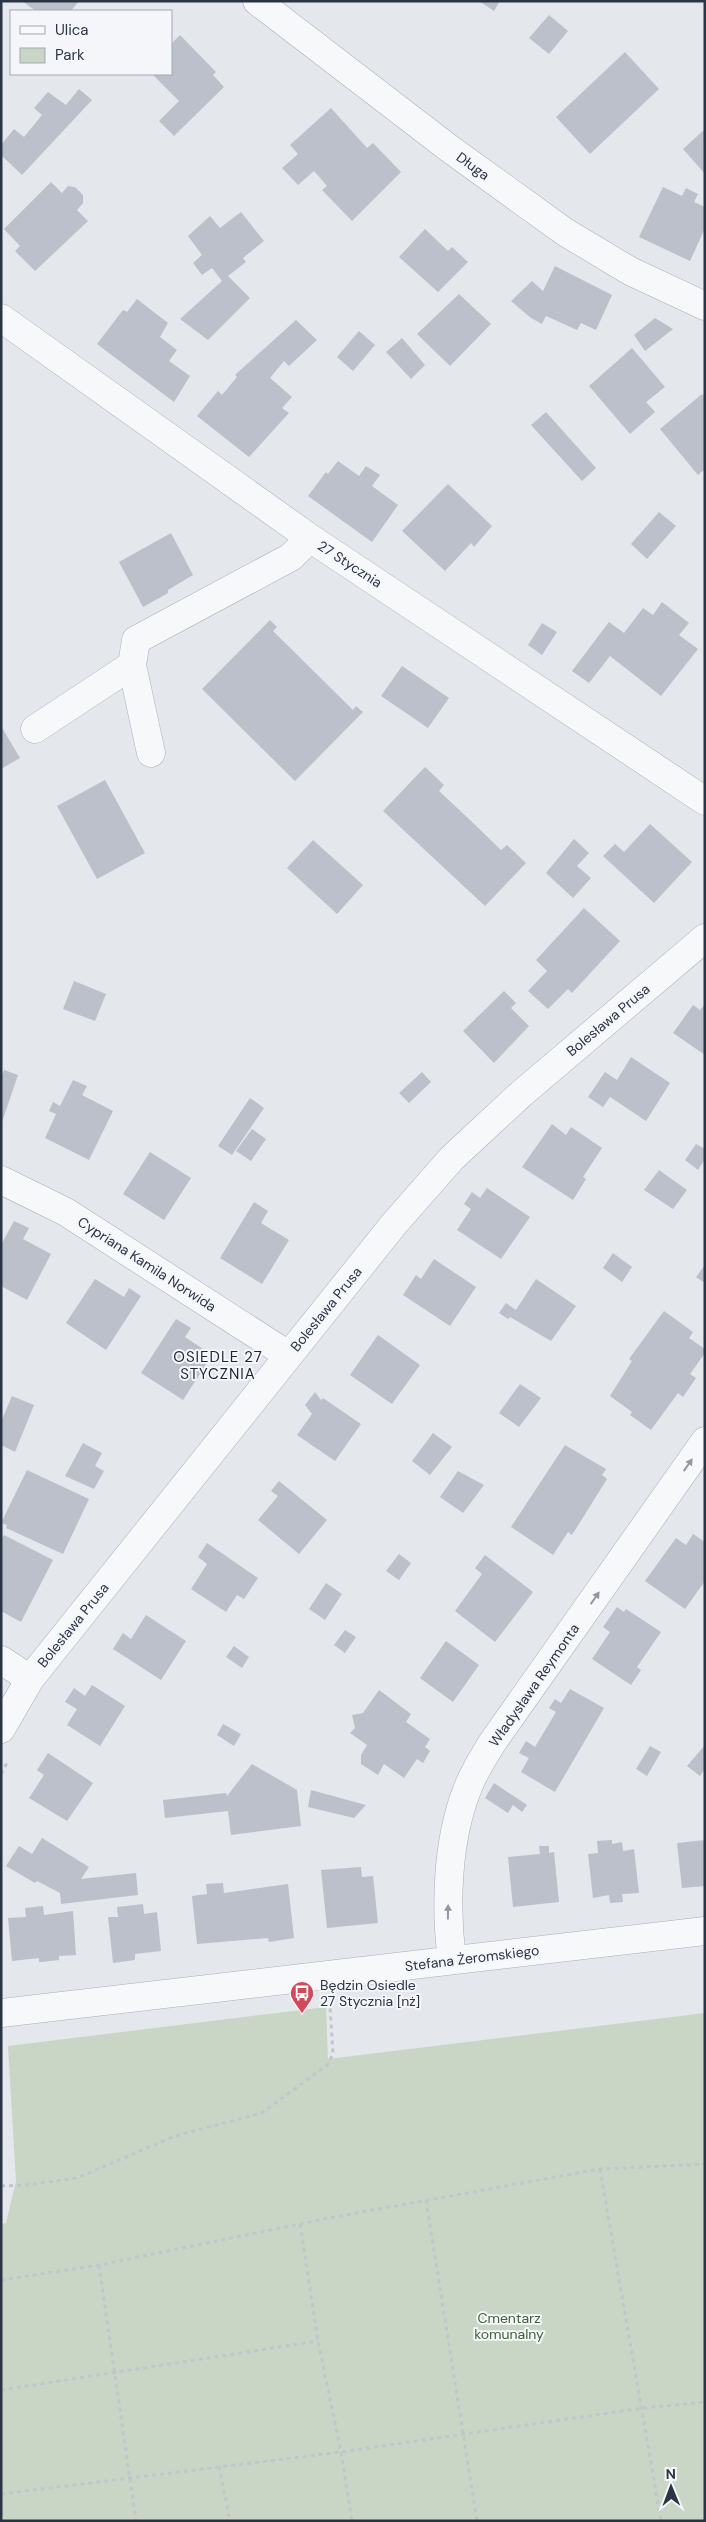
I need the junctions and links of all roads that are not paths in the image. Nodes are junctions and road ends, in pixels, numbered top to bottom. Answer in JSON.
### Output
{"nodes":[{"id":1,"x":257,"y":1,"type":"edge"},
{"id":2,"x":705,"y":306,"type":"edge"},
{"id":3,"x":6,"y":330,"type":"edge"},
{"id":4,"x":310,"y":538,"type":"junction"},
{"id":5,"x":132,"y":665,"type":"junction"},
{"id":6,"x":36,"y":729,"type":"dead end"},
{"id":7,"x":151,"y":753,"type":"dead end"},
{"id":8,"x":705,"y":801,"type":"edge"},
{"id":9,"x":705,"y":938,"type":"edge"},
{"id":10,"x":1,"y":1180,"type":"edge"},
{"id":11,"x":288,"y":1355,"type":"junction"},
{"id":12,"x":705,"y":1441,"type":"edge"},
{"id":13,"x":1,"y":1660,"type":"edge"},
{"id":14,"x":30,"y":1679,"type":"junction"},
{"id":15,"x":1,"y":1730,"type":"edge"},
{"id":16,"x":705,"y":1931,"type":"edge"},
{"id":17,"x":452,"y":1960,"type":"junction"},
{"id":18,"x":1,"y":2013,"type":"edge"}],
"edges":[{"from":1,"to":2,"type":"street","name":"Długa"},
{"from":3,"to":4,"type":"street","name":"27 Stycznia"},
{"from":4,"to":5,"type":"street"},
{"from":4,"to":8,"type":"street","name":"27 Stycznia"},
{"from":5,"to":6,"type":"street"},
{"from":5,"to":7,"type":"street"},
{"from":9,"to":11,"type":"street","name":"Bolesława Prusa"},
{"from":10,"to":11,"type":"street","name":"Cypriana Kamila Norwida"},
{"from":11,"to":14,"type":"street","name":"Bolesława Prusa"},
{"from":17,"to":12,"type":"street","name":"Władysława Reymonta","one_way":true},
{"from":13,"to":14,"type":"street"},
{"from":14,"to":15,"type":"street","name":"Bolesława Prusa"},
{"from":16,"to":17,"type":"street","name":"Stefana Żeromskiego"},
{"from":17,"to":18,"type":"street","name":"Stefana Żeromskiego"}]}
